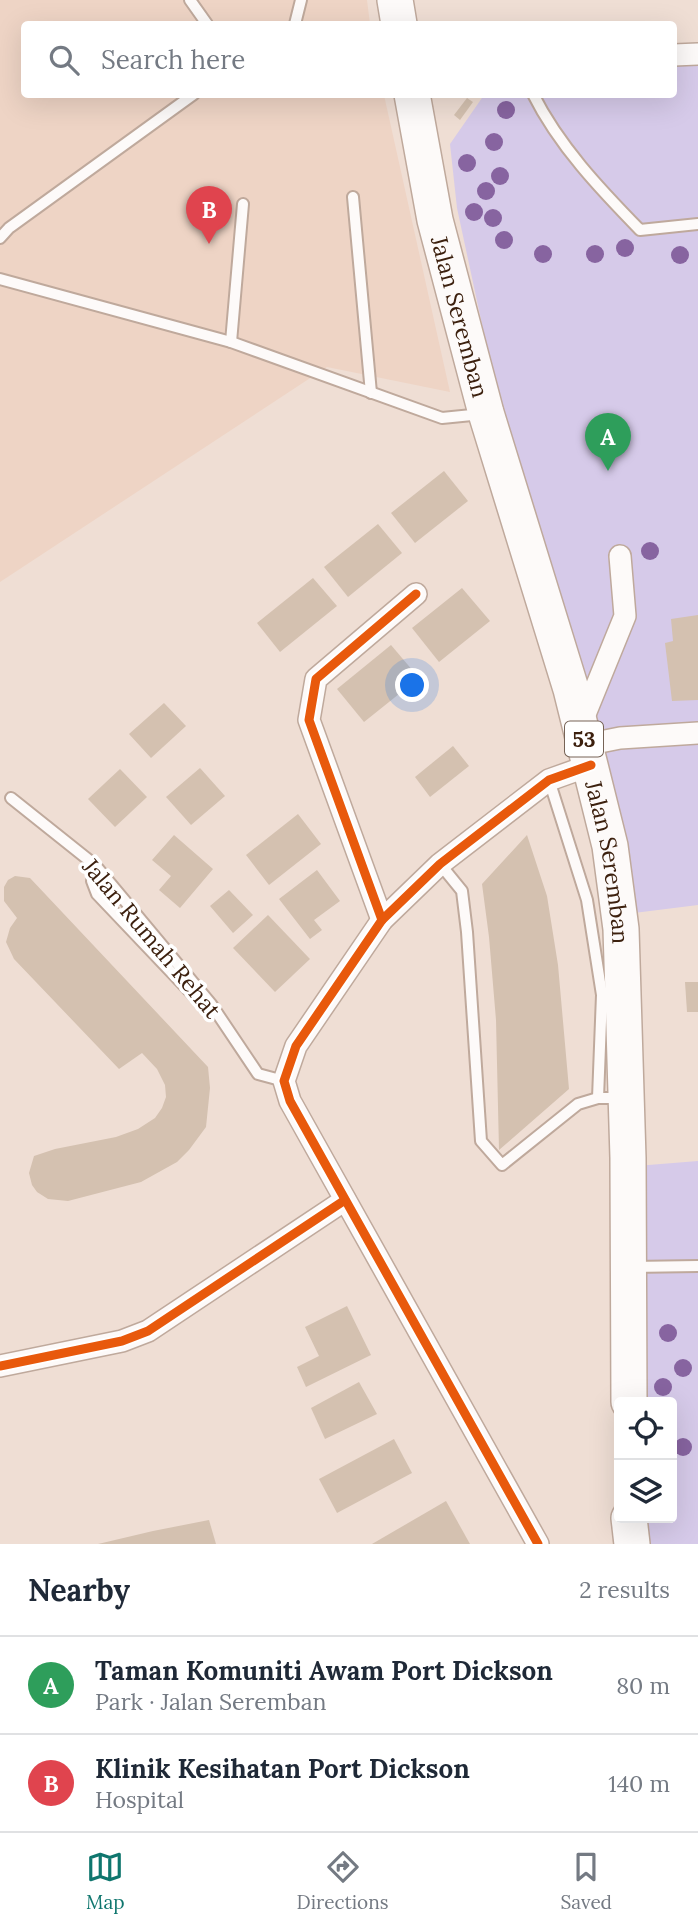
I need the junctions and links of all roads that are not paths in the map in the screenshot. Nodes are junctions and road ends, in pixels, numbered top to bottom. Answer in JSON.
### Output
{"nodes":[{"id":1,"x":190,"y":0,"type":"edge"},
{"id":2,"x":301,"y":0,"type":"edge"},
{"id":3,"x":395,"y":0,"type":"edge"},
{"id":4,"x":205,"y":21,"type":"edge"},
{"id":5,"x":296,"y":21,"type":"edge"},
{"id":6,"x":398,"y":21,"type":"edge"},
{"id":7,"x":698,"y":54,"type":"edge"},
{"id":8,"x":677,"y":55,"type":"edge"},
{"id":9,"x":188,"y":98,"type":"edge"},
{"id":10,"x":413,"y":98,"type":"edge"},
{"id":11,"x":535,"y":98,"type":"edge"},
{"id":12,"x":353,"y":197,"type":"dead end"},
{"id":13,"x":243,"y":204,"type":"dead end"},
{"id":14,"x":0,"y":218,"type":"edge"},
{"id":15,"x":698,"y":225,"type":"edge"},
{"id":16,"x":9,"y":228,"type":"junction"},
{"id":17,"x":0,"y":239,"type":"edge"},
{"id":18,"x":0,"y":279,"type":"edge"},
{"id":19,"x":231,"y":342,"type":"junction"},
{"id":20,"x":371,"y":393,"type":"junction"},
{"id":21,"x":485,"y":413,"type":"junction"},
{"id":22,"x":620,"y":556,"type":"dead end"},
{"id":23,"x":416,"y":594,"type":"dead end"},
{"id":24,"x":698,"y":733,"type":"edge"},
{"id":25,"x":585,"y":745,"type":"junction"},
{"id":26,"x":549,"y":780,"type":"junction"},
{"id":27,"x":11,"y":798,"type":"dead end"},
{"id":28,"x":440,"y":864,"type":"junction"},
{"id":29,"x":95,"y":865,"type":"junction"},
{"id":30,"x":382,"y":920,"type":"junction"},
{"id":31,"x":211,"y":1004,"type":"junction"},
{"id":32,"x":284,"y":1082,"type":"junction"},
{"id":33,"x":612,"y":1098,"type":"junction"},
{"id":34,"x":345,"y":1200,"type":"junction"},
{"id":35,"x":698,"y":1266,"type":"edge"},
{"id":36,"x":629,"y":1267,"type":"junction"},
{"id":37,"x":0,"y":1366,"type":"edge"},
{"id":38,"x":629,"y":1397,"type":"edge"},
{"id":39,"x":630,"y":1523,"type":"edge"},
{"id":40,"x":538,"y":1544,"type":"edge"},
{"id":41,"x":632,"y":1544,"type":"edge"}],
"edges":[{"from":1,"to":4,"type":"lane"},
{"from":2,"to":5,"type":"lane"},
{"from":3,"to":6,"type":"main road"},
{"from":7,"to":8,"type":"street"},
{"from":9,"to":16,"type":"lane"},
{"from":10,"to":21,"type":"main road","name":"Jalan Seremban","number":"53"},
{"from":11,"to":15,"type":"lane"},
{"from":12,"to":20,"type":"lane"},
{"from":13,"to":19,"type":"lane"},
{"from":14,"to":16,"type":"lane"},
{"from":16,"to":17,"type":"lane"},
{"from":18,"to":19,"type":"lane"},
{"from":19,"to":20,"type":"lane"},
{"from":20,"to":21,"type":"lane"},
{"from":21,"to":25,"type":"main road","name":"Jalan Seremban","number":"53"},
{"from":22,"to":25,"type":"street"},
{"from":23,"to":30,"type":"street"},
{"from":24,"to":25,"type":"street"},
{"from":25,"to":26,"type":"street"},
{"from":25,"to":33,"type":"main road","name":"Jalan Seremban","number":"53"},
{"from":26,"to":28,"type":"street"},
{"from":26,"to":33,"type":"lane"},
{"from":27,"to":29,"type":"lane","name":"Jalan Rumah Rehat"},
{"from":28,"to":30,"type":"street"},
{"from":28,"to":33,"type":"lane"},
{"from":29,"to":31,"type":"lane","name":"Jalan Rumah Rehat"},
{"from":29,"to":31,"type":"lane"},
{"from":30,"to":32,"type":"street"},
{"from":31,"to":32,"type":"lane","name":"Jalan Rumah Rehat"},
{"from":32,"to":34,"type":"street"},
{"from":33,"to":36,"type":"main road","name":"Jalan Seremban","number":"53"},
{"from":34,"to":37,"type":"street"},
{"from":34,"to":40,"type":"street"},
{"from":35,"to":36,"type":"lane"},
{"from":36,"to":38,"type":"main road","name":"Jalan Seremban","number":"53"},
{"from":39,"to":41,"type":"main road"}]}
